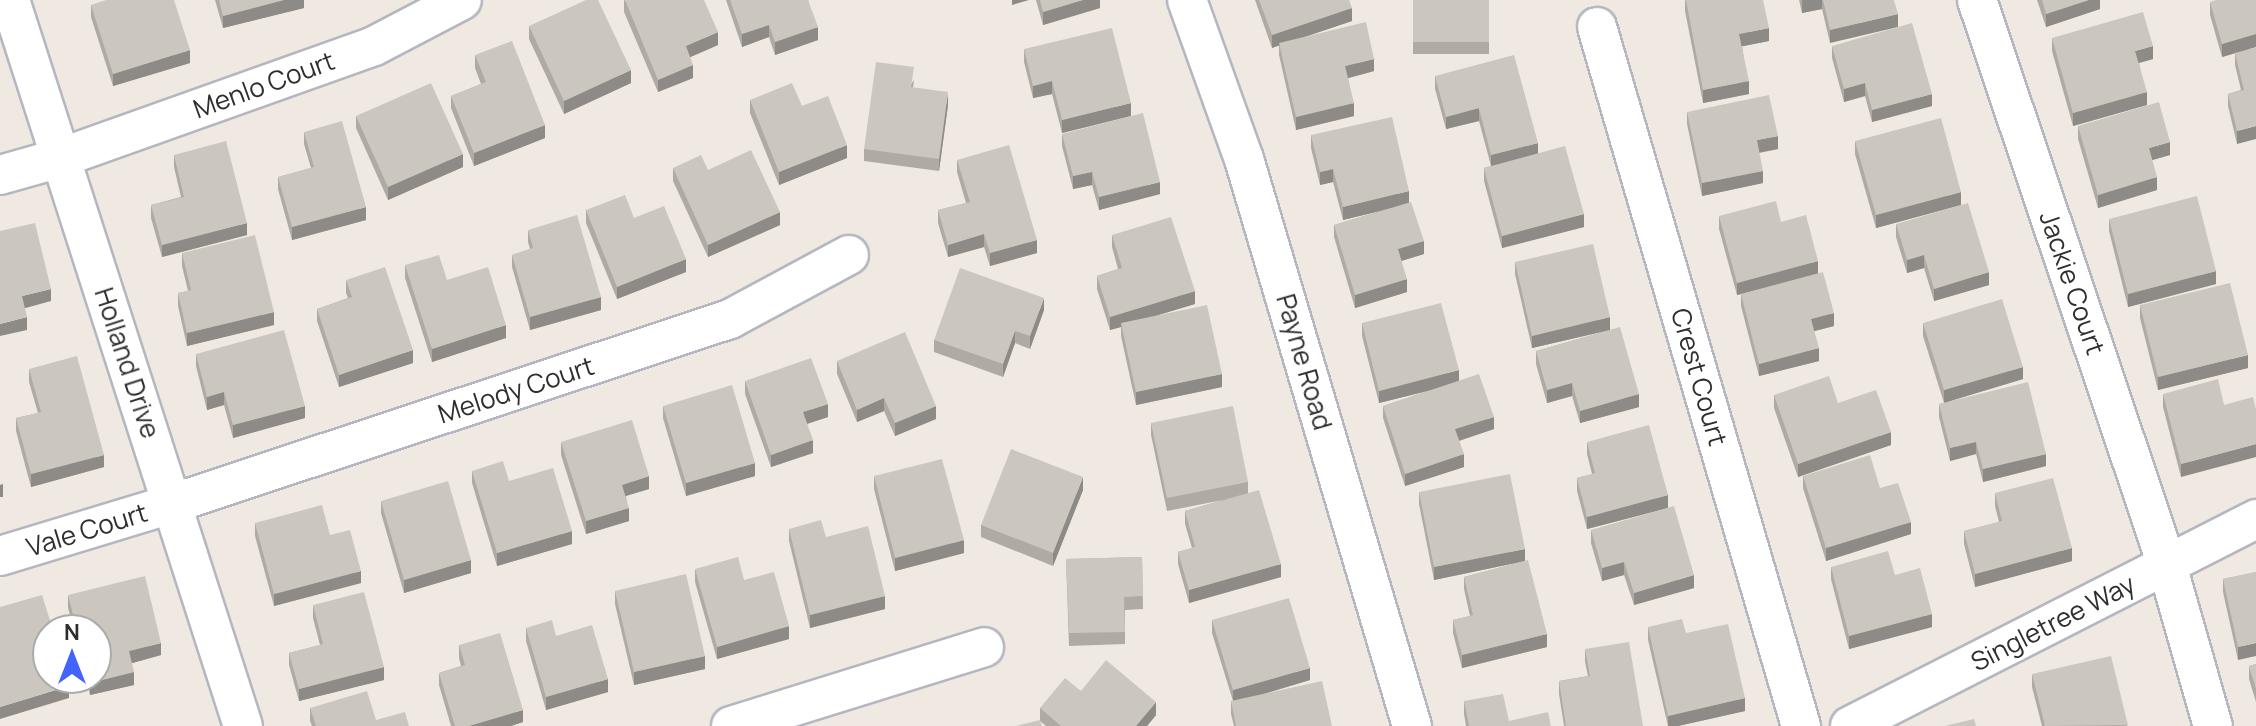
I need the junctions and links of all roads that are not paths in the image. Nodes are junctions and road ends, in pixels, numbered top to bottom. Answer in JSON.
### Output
{"nodes":[{"id":1,"x":10,"y":0,"type":"edge"},
{"id":2,"x":462,"y":0,"type":"edge"},
{"id":3,"x":1187,"y":0,"type":"edge"},
{"id":4,"x":1977,"y":0,"type":"edge"},
{"id":5,"x":1597,"y":27,"type":"dead end"},
{"id":6,"x":60,"y":158,"type":"junction"},
{"id":7,"x":0,"y":175,"type":"edge"},
{"id":8,"x":849,"y":255,"type":"dead end"},
{"id":9,"x":174,"y":503,"type":"junction"},
{"id":10,"x":2256,"y":519,"type":"edge"},
{"id":11,"x":0,"y":556,"type":"edge"},
{"id":12,"x":2167,"y":565,"type":"junction"},
{"id":13,"x":984,"y":647,"type":"dead end"},
{"id":14,"x":243,"y":726,"type":"edge"},
{"id":15,"x":731,"y":726,"type":"edge"},
{"id":16,"x":1412,"y":726,"type":"edge"},
{"id":17,"x":1801,"y":726,"type":"edge"},
{"id":18,"x":1850,"y":726,"type":"edge"},
{"id":19,"x":2213,"y":726,"type":"edge"}],
"edges":[{"from":1,"to":6,"type":"street","name":"Holland Drive"},
{"from":2,"to":6,"type":"street","name":"Menlo Court"},
{"from":3,"to":16,"type":"street","name":"Payne Road"},
{"from":4,"to":12,"type":"street","name":"Jackie Court"},
{"from":5,"to":17,"type":"street","name":"Crest Court"},
{"from":6,"to":7,"type":"street","name":"Menlo Court"},
{"from":6,"to":9,"type":"street","name":"Holland Drive"},
{"from":8,"to":9,"type":"street","name":"Melody Court"},
{"from":9,"to":11,"type":"street","name":"Vale Court"},
{"from":9,"to":14,"type":"street","name":"Holland Drive"},
{"from":10,"to":12,"type":"street","name":"Singletree Way"},
{"from":12,"to":18,"type":"street","name":"Singletree Way"},
{"from":12,"to":19,"type":"street","name":"Jackie Court"},
{"from":13,"to":15,"type":"street"}]}
